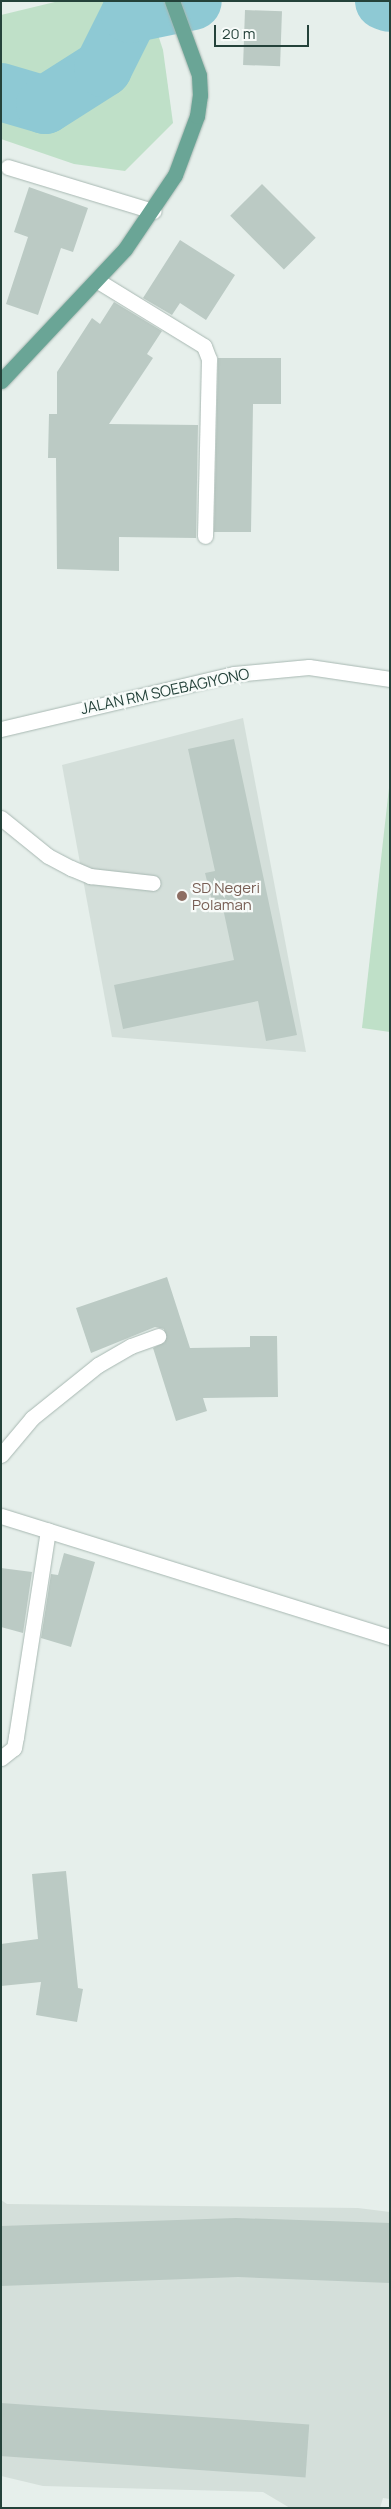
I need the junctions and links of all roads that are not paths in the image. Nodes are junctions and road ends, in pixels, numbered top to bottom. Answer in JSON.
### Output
{"nodes":[{"id":1,"x":172,"y":1,"type":"edge"},
{"id":2,"x":8,"y":167,"type":"dead end"},
{"id":3,"x":153,"y":211,"type":"junction"},
{"id":4,"x":98,"y":281,"type":"junction"},
{"id":5,"x":1,"y":381,"type":"edge"},
{"id":6,"x":205,"y":536,"type":"dead end"},
{"id":7,"x":390,"y":679,"type":"edge"},
{"id":8,"x":1,"y":729,"type":"edge"},
{"id":9,"x":1,"y":818,"type":"edge"},
{"id":10,"x":153,"y":883,"type":"dead end"},
{"id":11,"x":158,"y":1336,"type":"dead end"},
{"id":12,"x":1,"y":1455,"type":"edge"},
{"id":13,"x":1,"y":1516,"type":"edge"},
{"id":14,"x":48,"y":1530,"type":"junction"},
{"id":15,"x":390,"y":1637,"type":"edge"},
{"id":16,"x":1,"y":1758,"type":"edge"}],
"edges":[{"from":1,"to":3,"type":"main road"},
{"from":2,"to":3,"type":"street"},
{"from":3,"to":4,"type":"main road"},
{"from":4,"to":5,"type":"main road"},
{"from":4,"to":6,"type":"street"},
{"from":7,"to":8,"type":"street","name":"JALAN RM SOEBAGIYONO"},
{"from":9,"to":10,"type":"street"},
{"from":11,"to":12,"type":"street"},
{"from":13,"to":14,"type":"street"},
{"from":14,"to":15,"type":"street"},
{"from":14,"to":16,"type":"street"}]}
